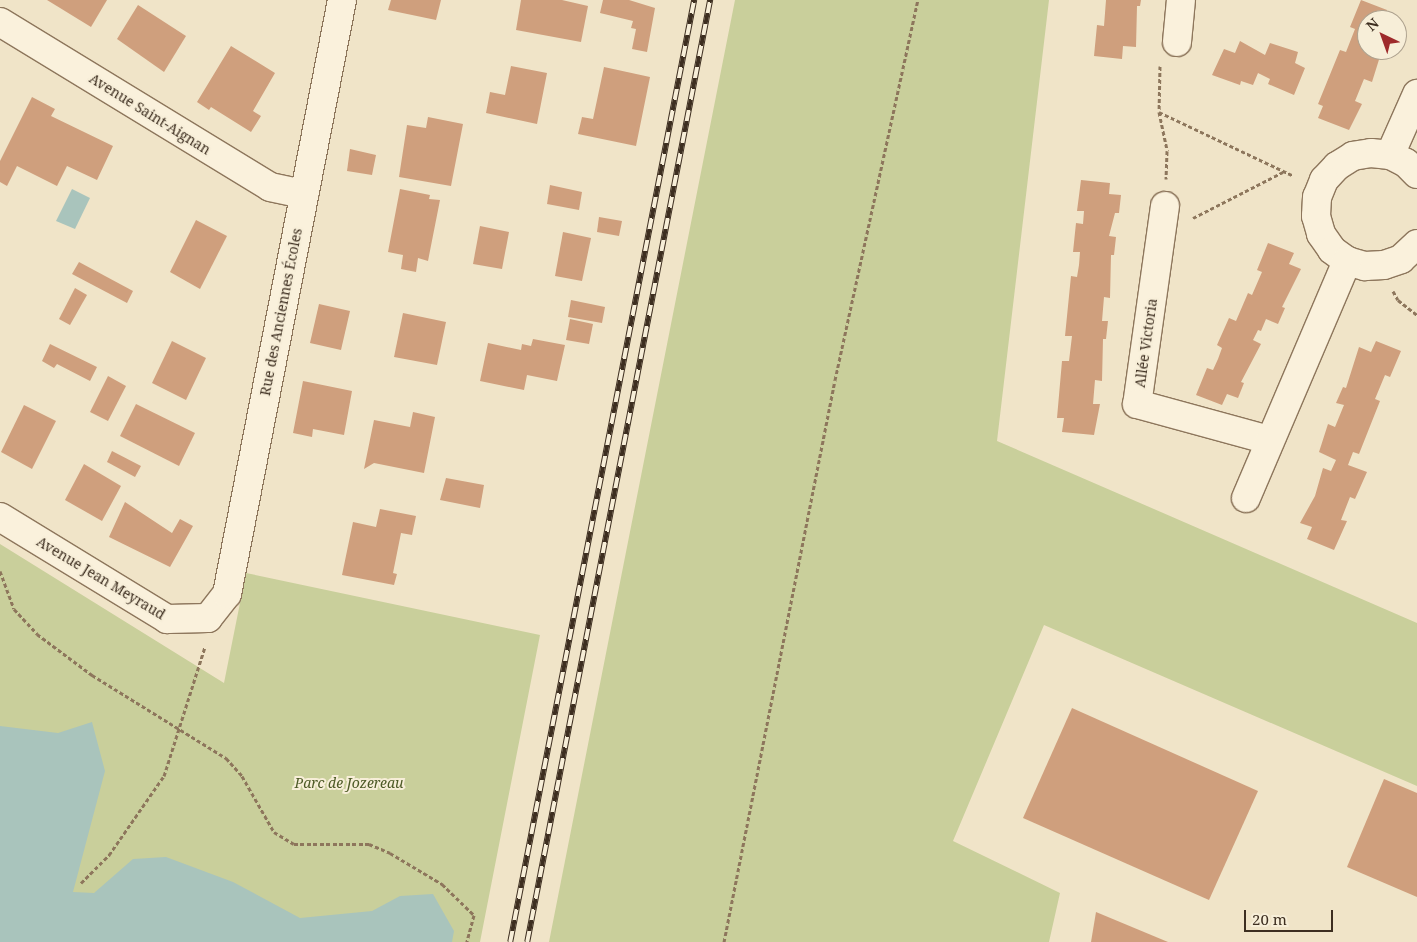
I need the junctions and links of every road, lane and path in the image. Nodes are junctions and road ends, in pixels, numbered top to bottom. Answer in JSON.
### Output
{"nodes":[{"id":1,"x":342,"y":0,"type":"edge"},
{"id":2,"x":918,"y":0,"type":"edge"},
{"id":3,"x":1181,"y":0,"type":"edge"},
{"id":4,"x":0,"y":22,"type":"edge"},
{"id":5,"x":1177,"y":42,"type":"joint"},
{"id":6,"x":1417,"y":94,"type":"edge"},
{"id":7,"x":1159,"y":112,"type":"junction"},
{"id":8,"x":1390,"y":155,"type":"junction"},
{"id":9,"x":1284,"y":171,"type":"junction"},
{"id":10,"x":1417,"y":174,"type":"edge"},
{"id":11,"x":1321,"y":189,"type":"junction"},
{"id":12,"x":304,"y":194,"type":"junction"},
{"id":13,"x":1165,"y":206,"type":"joint"},
{"id":14,"x":1161,"y":235,"type":"junction"},
{"id":15,"x":1417,"y":244,"type":"edge"},
{"id":16,"x":1347,"y":260,"type":"junction"},
{"id":17,"x":1269,"y":440,"type":"junction"},
{"id":18,"x":1246,"y":498,"type":"dead end"},
{"id":19,"x":0,"y":517,"type":"edge"},
{"id":20,"x":0,"y":570,"type":"edge"},
{"id":21,"x":208,"y":618,"type":"junction"},
{"id":22,"x":178,"y":727,"type":"junction"},
{"id":23,"x":80,"y":883,"type":"dead end"},
{"id":24,"x":467,"y":942,"type":"edge"},
{"id":25,"x":724,"y":942,"type":"edge"}],
"edges":[{"from":1,"to":12,"type":"street","name":"Rue des Anciennes Écoles"},
{"from":2,"to":25,"type":"path"},
{"from":3,"to":5,"type":"street"},
{"from":4,"to":12,"type":"street","name":"Avenue Saint-Aignan"},
{"from":5,"to":7,"type":"path"},
{"from":6,"to":8,"type":"street"},
{"from":7,"to":9,"type":"path"},
{"from":7,"to":13,"type":"path"},
{"from":8,"to":10,"type":"street"},
{"from":8,"to":11,"type":"street"},
{"from":9,"to":11,"type":"path"},
{"from":9,"to":14,"type":"path"},
{"from":11,"to":16,"type":"street"},
{"from":12,"to":21,"type":"street","name":"Rue des Anciennes Écoles"},
{"from":13,"to":14,"type":"street","name":"Allée Victoria"},
{"from":14,"to":17,"type":"street","name":"Allée Victoria"},
{"from":15,"to":16,"type":"street"},
{"from":16,"to":17,"type":"street"},
{"from":17,"to":18,"type":"street"},
{"from":19,"to":21,"type":"street","name":"Avenue Jean Meyraud"},
{"from":20,"to":22,"type":"path"},
{"from":21,"to":22,"type":"path"},
{"from":22,"to":23,"type":"path"},
{"from":22,"to":24,"type":"path"}]}
